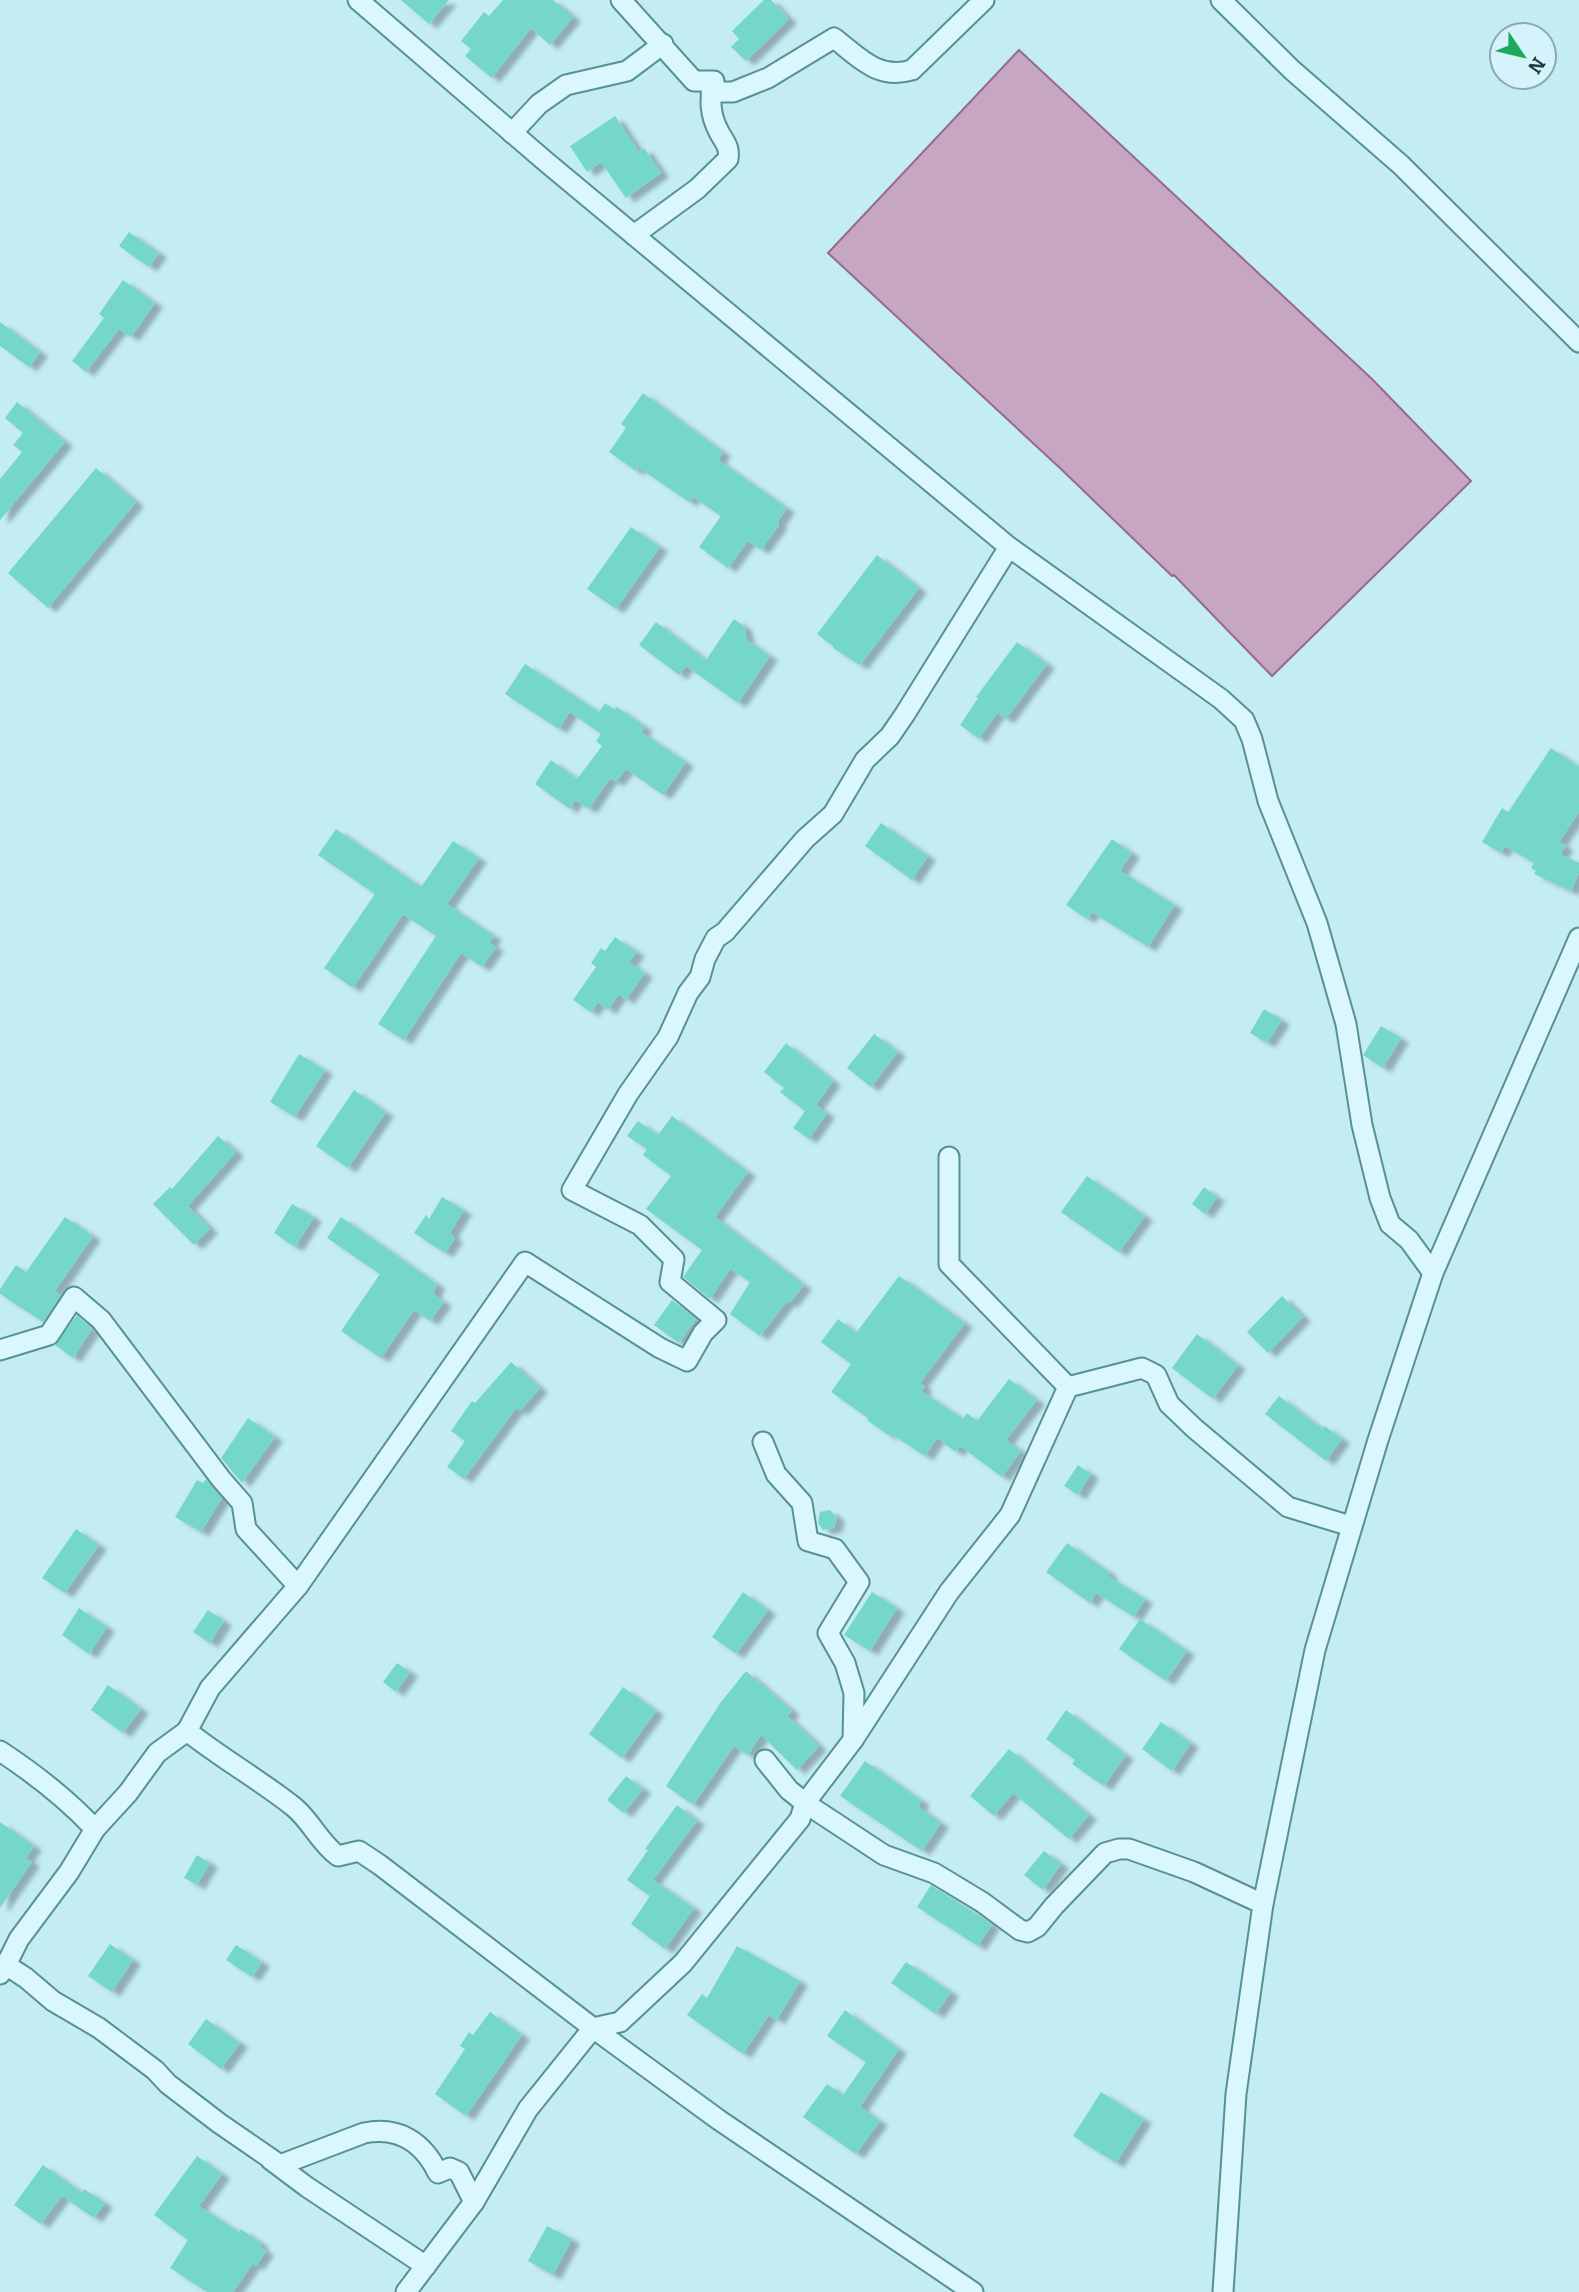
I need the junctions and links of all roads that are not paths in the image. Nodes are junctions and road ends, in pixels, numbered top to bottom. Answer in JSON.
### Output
{"nodes":[{"id":1,"x":358,"y":0,"type":"edge"},
{"id":2,"x":621,"y":0,"type":"edge"},
{"id":3,"x":984,"y":0,"type":"edge"},
{"id":4,"x":1221,"y":0,"type":"edge"},
{"id":5,"x":663,"y":44,"type":"junction"},
{"id":6,"x":711,"y":92,"type":"junction"},
{"id":7,"x":512,"y":133,"type":"junction"},
{"id":8,"x":634,"y":236,"type":"junction"},
{"id":9,"x":1579,"y":342,"type":"edge"},
{"id":10,"x":1009,"y":547,"type":"junction"},
{"id":11,"x":1579,"y":938,"type":"edge"},
{"id":12,"x":949,"y":1157,"type":"dead end"},
{"id":13,"x":1433,"y":1273,"type":"junction"},
{"id":14,"x":0,"y":1350,"type":"edge"},
{"id":15,"x":1068,"y":1387,"type":"junction"},
{"id":16,"x":763,"y":1442,"type":"dead end"},
{"id":17,"x":1343,"y":1524,"type":"dead end"},
{"id":18,"x":298,"y":1586,"type":"junction"},
{"id":19,"x":187,"y":1731,"type":"junction"},
{"id":20,"x":853,"y":1740,"type":"junction"},
{"id":21,"x":0,"y":1751,"type":"edge"},
{"id":22,"x":765,"y":1760,"type":"dead end"},
{"id":23,"x":805,"y":1803,"type":"junction"},
{"id":24,"x":95,"y":1829,"type":"junction"},
{"id":25,"x":1263,"y":1904,"type":"junction"},
{"id":26,"x":3,"y":1969,"type":"edge"},
{"id":27,"x":593,"y":2028,"type":"junction"},
{"id":28,"x":268,"y":2158,"type":"junction"},
{"id":29,"x":474,"y":2202,"type":"junction"},
{"id":30,"x":426,"y":2266,"type":"junction"},
{"id":31,"x":406,"y":2292,"type":"edge"},
{"id":32,"x":973,"y":2292,"type":"edge"},
{"id":33,"x":1223,"y":2292,"type":"edge"}],
"edges":[{"from":1,"to":7,"type":"street"},
{"from":2,"to":5,"type":"street"},
{"from":3,"to":6,"type":"street"},
{"from":4,"to":9,"type":"street"},
{"from":5,"to":6,"type":"street"},
{"from":5,"to":7,"type":"street"},
{"from":6,"to":8,"type":"street"},
{"from":7,"to":8,"type":"street"},
{"from":8,"to":10,"type":"street"},
{"from":10,"to":13,"type":"street"},
{"from":10,"to":18,"type":"street"},
{"from":11,"to":13,"type":"street"},
{"from":12,"to":15,"type":"street"},
{"from":13,"to":25,"type":"street"},
{"from":14,"to":18,"type":"street"},
{"from":15,"to":17,"type":"street"},
{"from":15,"to":20,"type":"street"},
{"from":16,"to":20,"type":"street"},
{"from":18,"to":19,"type":"street"},
{"from":19,"to":24,"type":"street"},
{"from":19,"to":27,"type":"street"},
{"from":20,"to":23,"type":"street"},
{"from":21,"to":24,"type":"street"},
{"from":22,"to":23,"type":"street"},
{"from":23,"to":25,"type":"street"},
{"from":23,"to":27,"type":"street"},
{"from":24,"to":26,"type":"street"},
{"from":25,"to":33,"type":"street"},
{"from":26,"to":28,"type":"street"},
{"from":27,"to":29,"type":"street"},
{"from":27,"to":32,"type":"street"},
{"from":28,"to":29,"type":"street"},
{"from":28,"to":30,"type":"street"},
{"from":29,"to":30,"type":"street"},
{"from":30,"to":31,"type":"street"}]}
